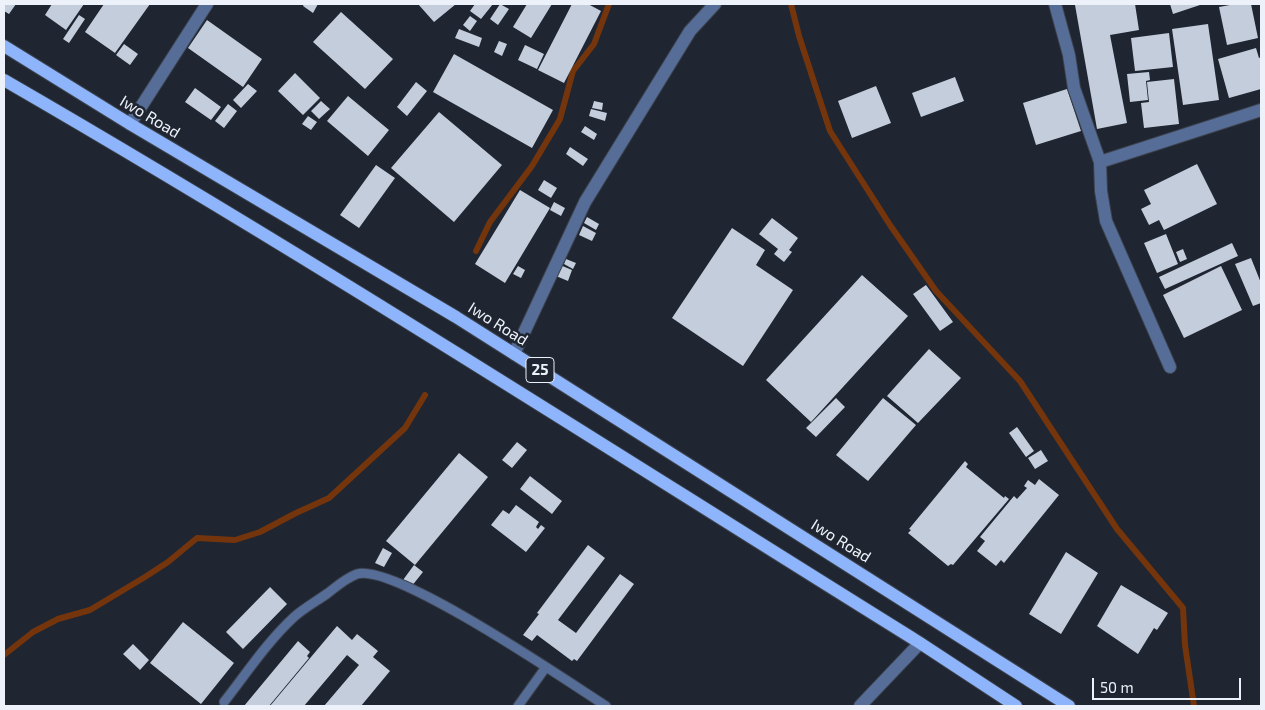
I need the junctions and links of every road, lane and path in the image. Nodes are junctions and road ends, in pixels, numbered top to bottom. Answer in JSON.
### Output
{"nodes":[{"id":1,"x":207,"y":4,"type":"edge"},
{"id":2,"x":715,"y":4,"type":"edge"},
{"id":3,"x":1055,"y":4,"type":"edge"},
{"id":4,"x":4,"y":46,"type":"edge"},
{"id":5,"x":4,"y":80,"type":"edge"},
{"id":6,"x":1261,"y":110,"type":"edge"},
{"id":7,"x":130,"y":124,"type":"junction"},
{"id":8,"x":1100,"y":162,"type":"junction"},
{"id":9,"x":514,"y":354,"type":"junction"},
{"id":10,"x":1170,"y":367,"type":"dead end"},
{"id":11,"x":920,"y":643,"type":"junction"},
{"id":12,"x":546,"y":667,"type":"junction"},
{"id":13,"x":224,"y":702,"type":"dead end"},
{"id":14,"x":518,"y":706,"type":"edge"},
{"id":15,"x":606,"y":706,"type":"edge"},
{"id":16,"x":860,"y":706,"type":"edge"},
{"id":17,"x":1016,"y":706,"type":"edge"},
{"id":18,"x":1069,"y":706,"type":"edge"}],
"edges":[{"from":1,"to":7,"type":"street"},
{"from":2,"to":9,"type":"street"},
{"from":3,"to":8,"type":"street"},
{"from":4,"to":7,"type":"main road","name":"Iwo Road","number":"25"},
{"from":5,"to":11,"type":"main road"},
{"from":6,"to":8,"type":"street"},
{"from":7,"to":9,"type":"main road","name":"Iwo Road","number":"25"},
{"from":8,"to":10,"type":"street"},
{"from":9,"to":18,"type":"main road","name":"Iwo Road","number":"25"},
{"from":11,"to":16,"type":"street"},
{"from":11,"to":17,"type":"main road"},
{"from":12,"to":13,"type":"lane"},
{"from":12,"to":14,"type":"lane"},
{"from":12,"to":15,"type":"lane"}]}
